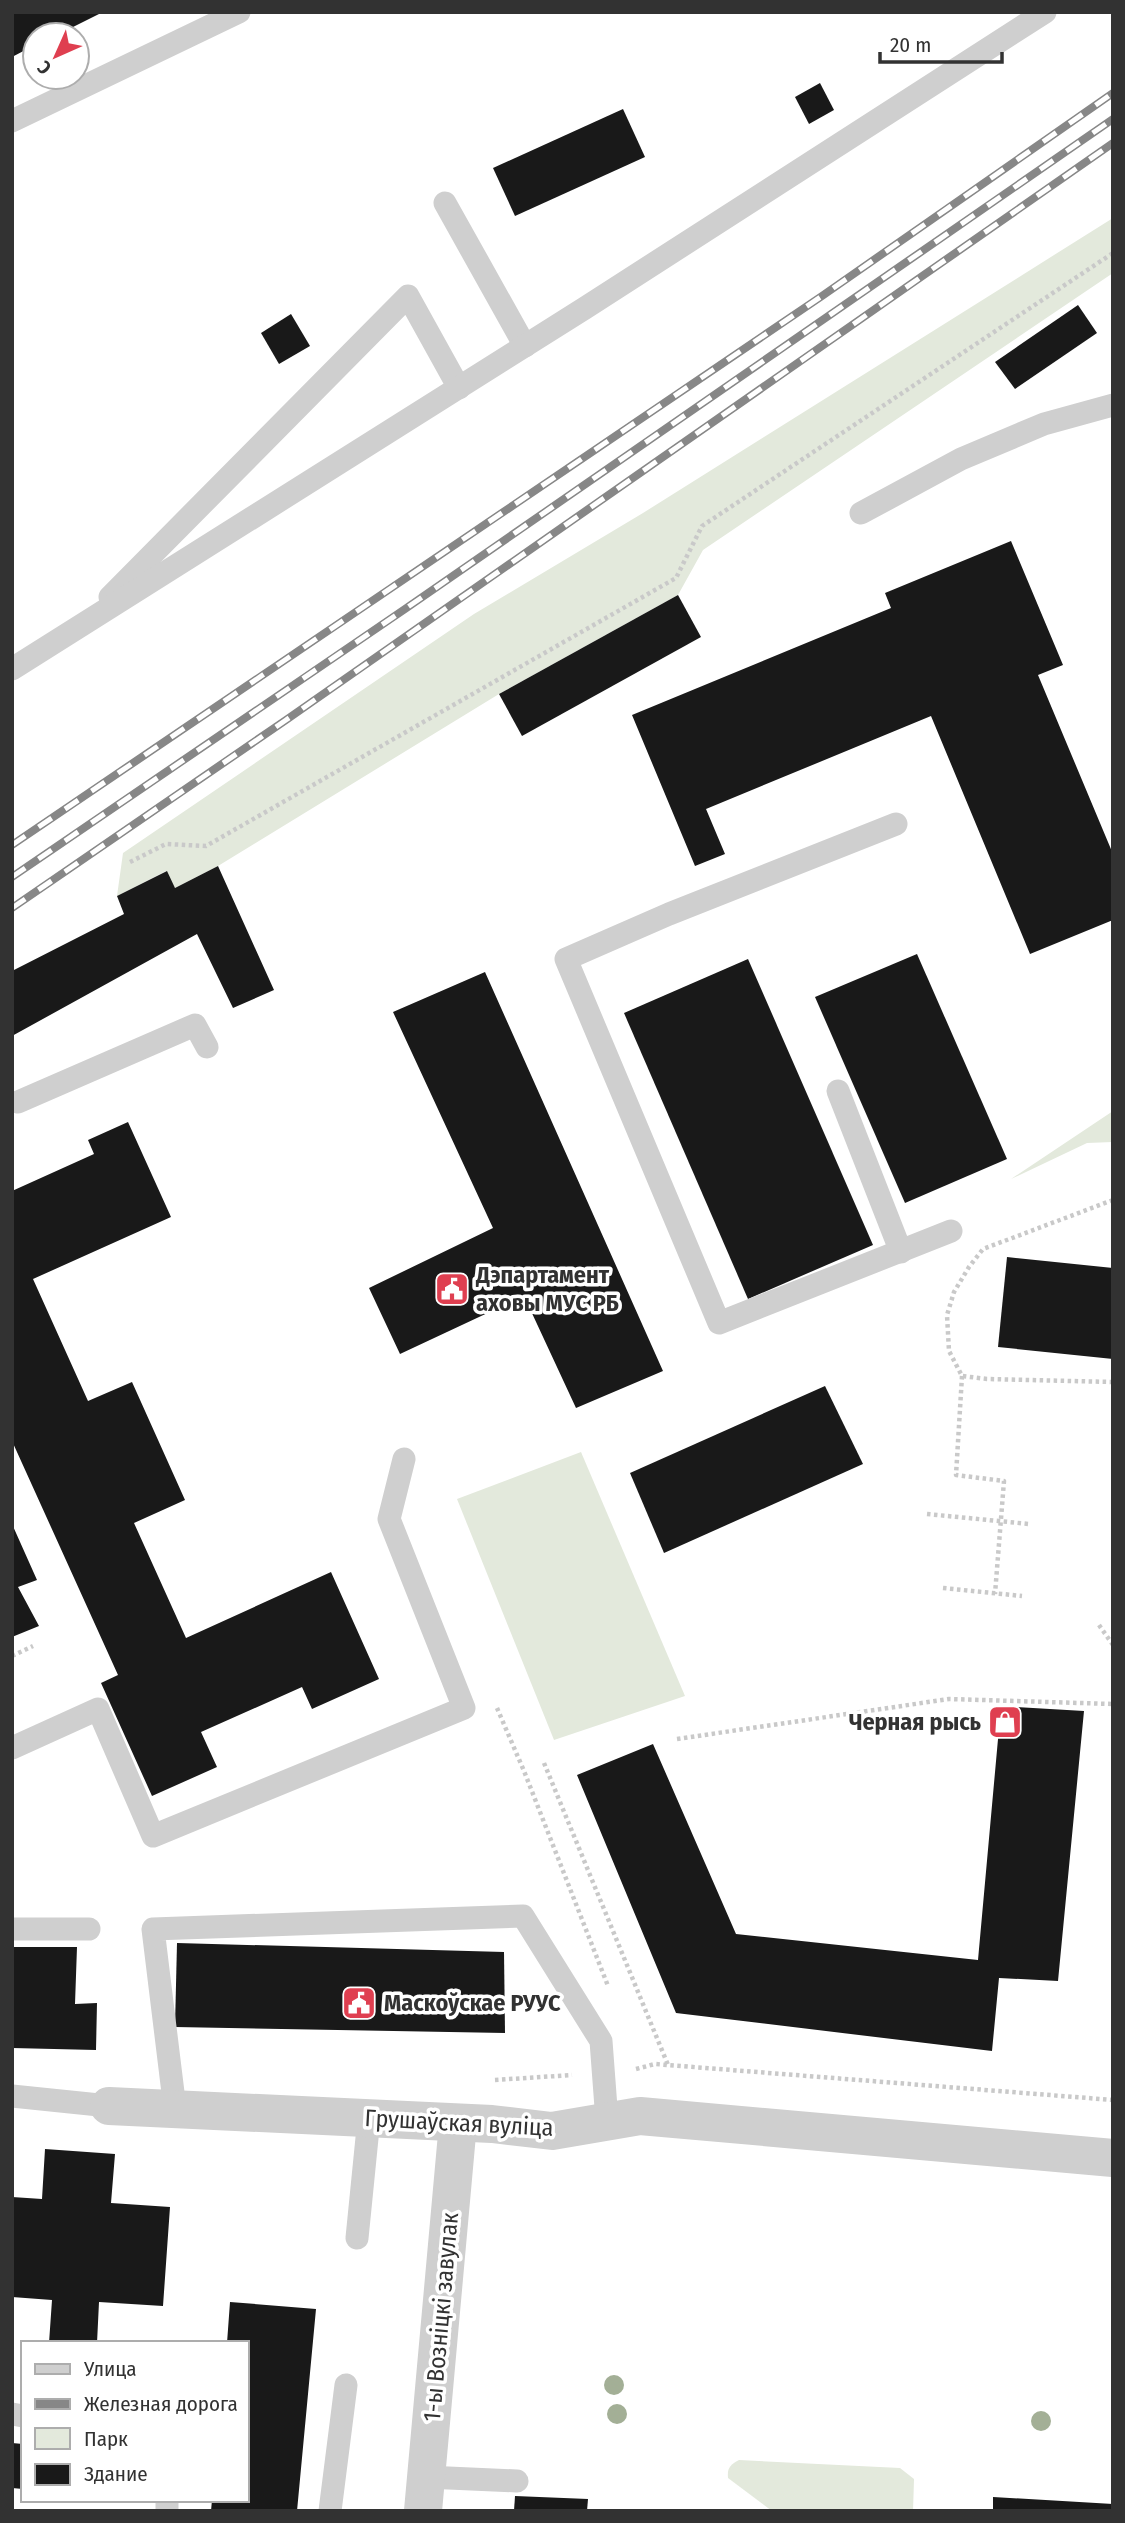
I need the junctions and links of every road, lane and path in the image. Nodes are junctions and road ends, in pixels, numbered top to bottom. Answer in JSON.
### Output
{"nodes":[{"id":1,"x":239,"y":12,"type":"edge"},
{"id":2,"x":1045,"y":12,"type":"edge"},
{"id":3,"x":12,"y":121,"type":"edge"},
{"id":4,"x":445,"y":204,"type":"dead end"},
{"id":5,"x":1113,"y":253,"type":"edge"},
{"id":6,"x":525,"y":346,"type":"junction"},
{"id":7,"x":459,"y":388,"type":"junction"},
{"id":8,"x":1113,"y":405,"type":"edge"},
{"id":9,"x":861,"y":513,"type":"dead end"},
{"id":10,"x":82,"y":625,"type":"junction"},
{"id":11,"x":12,"y":669,"type":"edge"},
{"id":12,"x":896,"y":824,"type":"dead end"},
{"id":13,"x":130,"y":862,"type":"dead end"},
{"id":14,"x":207,"y":1047,"type":"dead end"},
{"id":15,"x":838,"y":1091,"type":"dead end"},
{"id":16,"x":18,"y":1102,"type":"dead end"},
{"id":17,"x":1113,"y":1200,"type":"edge"},
{"id":18,"x":951,"y":1231,"type":"dead end"},
{"id":19,"x":901,"y":1252,"type":"junction"},
{"id":20,"x":962,"y":1376,"type":"junction"},
{"id":21,"x":1113,"y":1382,"type":"edge"},
{"id":22,"x":404,"y":1459,"type":"dead end"},
{"id":23,"x":927,"y":1514,"type":"dead end"},
{"id":24,"x":1001,"y":1522,"type":"junction"},
{"id":25,"x":1029,"y":1524,"type":"dead end"},
{"id":26,"x":943,"y":1588,"type":"dead end"},
{"id":27,"x":995,"y":1594,"type":"junction"},
{"id":28,"x":1022,"y":1596,"type":"dead end"},
{"id":29,"x":1099,"y":1625,"type":"dead end"},
{"id":30,"x":1113,"y":1645,"type":"edge"},
{"id":31,"x":33,"y":1646,"type":"dead end"},
{"id":32,"x":12,"y":1656,"type":"edge"},
{"id":33,"x":1113,"y":1704,"type":"edge"},
{"id":34,"x":497,"y":1707,"type":"dead end"},
{"id":35,"x":677,"y":1739,"type":"dead end"},
{"id":36,"x":12,"y":1748,"type":"edge"},
{"id":37,"x":544,"y":1763,"type":"dead end"},
{"id":38,"x":89,"y":1929,"type":"dead end"},
{"id":39,"x":12,"y":1930,"type":"edge"},
{"id":40,"x":609,"y":1991,"type":"dead end"},
{"id":41,"x":635,"y":2055,"type":"dead end"},
{"id":42,"x":655,"y":2064,"type":"dead end"},
{"id":43,"x":668,"y":2066,"type":"junction"},
{"id":44,"x":639,"y":2068,"type":"dead end"},
{"id":45,"x":12,"y":2096,"type":"edge"},
{"id":46,"x":1113,"y":2100,"type":"edge"},
{"id":47,"x":109,"y":2106,"type":"joint"},
{"id":48,"x":175,"y":2109,"type":"junction"},
{"id":49,"x":369,"y":2118,"type":"junction"},
{"id":50,"x":607,"y":2122,"type":"junction"},
{"id":51,"x":458,"y":2123,"type":"junction"},
{"id":52,"x":1113,"y":2158,"type":"edge"},
{"id":53,"x":357,"y":2238,"type":"dead end"},
{"id":54,"x":346,"y":2385,"type":"dead end"},
{"id":55,"x":517,"y":2482,"type":"dead end"},
{"id":56,"x":424,"y":2494,"type":"edge"},
{"id":57,"x":330,"y":2511,"type":"edge"}],
"edges":[{"from":1,"to":3,"type":"lane"},
{"from":2,"to":6,"type":"lane"},
{"from":4,"to":6,"type":"lane"},
{"from":5,"to":13,"type":"path"},
{"from":6,"to":7,"type":"lane"},
{"from":7,"to":10,"type":"lane"},
{"from":7,"to":10,"type":"lane"},
{"from":8,"to":9,"type":"lane"},
{"from":10,"to":11,"type":"lane"},
{"from":12,"to":19,"type":"lane"},
{"from":14,"to":16,"type":"lane"},
{"from":15,"to":19,"type":"lane"},
{"from":17,"to":20,"type":"path"},
{"from":18,"to":19,"type":"lane"},
{"from":20,"to":21,"type":"path"},
{"from":20,"to":24,"type":"path"},
{"from":22,"to":36,"type":"lane"},
{"from":23,"to":24,"type":"path"},
{"from":24,"to":25,"type":"path"},
{"from":24,"to":27,"type":"path"},
{"from":26,"to":27,"type":"path"},
{"from":27,"to":28,"type":"path"},
{"from":29,"to":30,"type":"path"},
{"from":31,"to":32,"type":"path"},
{"from":33,"to":35,"type":"path"},
{"from":34,"to":40,"type":"path"},
{"from":37,"to":43,"type":"path"},
{"from":38,"to":39,"type":"lane"},
{"from":41,"to":44,"type":"path"},
{"from":42,"to":43,"type":"path"},
{"from":43,"to":46,"type":"path"},
{"from":45,"to":47,"type":"lane","name":"Грушаўская вуліца"},
{"from":47,"to":48,"type":"street","name":"Грушаўская вуліца"},
{"from":48,"to":49,"type":"street","name":"Грушаўская вуліца"},
{"from":48,"to":50,"type":"lane"},
{"from":49,"to":51,"type":"street","name":"Грушаўская вуліца"},
{"from":49,"to":53,"type":"lane"},
{"from":50,"to":51,"type":"street","name":"Грушаўская вуліца"},
{"from":50,"to":52,"type":"street","name":"Грушаўская вуліца"},
{"from":51,"to":56,"type":"street","name":"1-ы Возніцкі завулак"},
{"from":54,"to":57,"type":"lane"},
{"from":55,"to":56,"type":"lane"}]}
